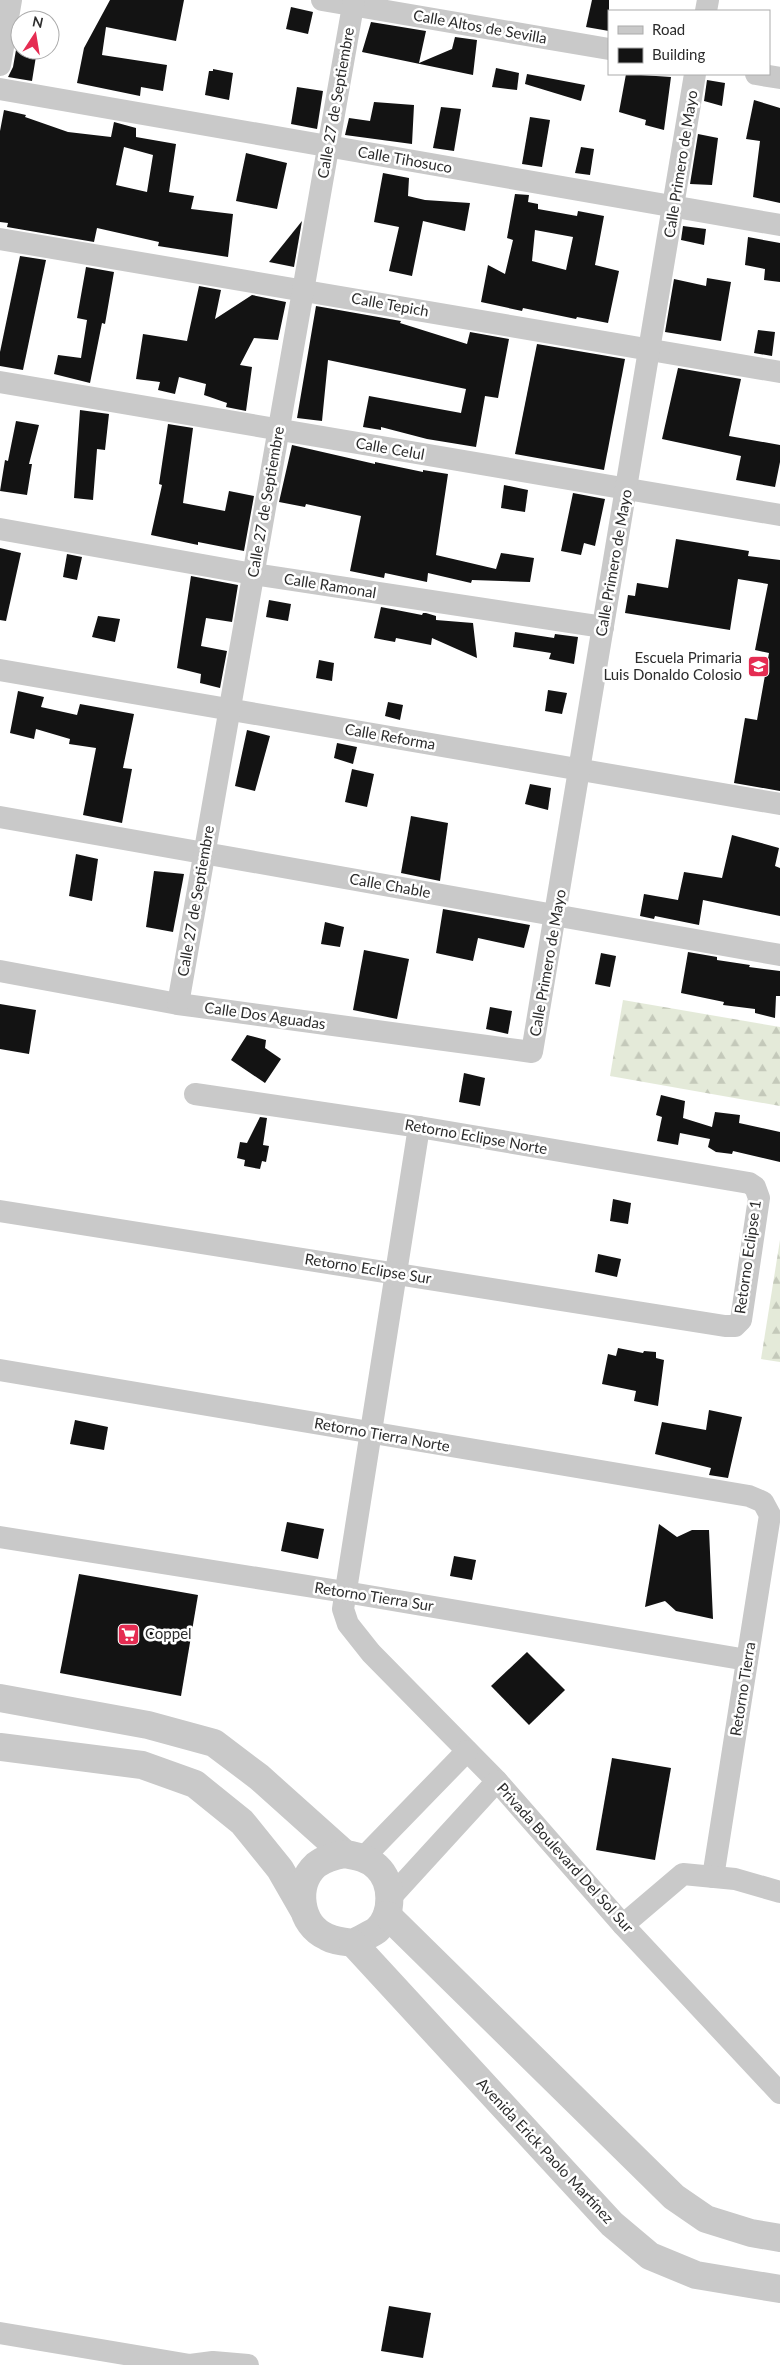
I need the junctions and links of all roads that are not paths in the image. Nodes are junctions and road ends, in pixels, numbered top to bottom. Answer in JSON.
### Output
{"nodes":[{"id":1,"x":11,"y":0,"type":"edge"},
{"id":2,"x":322,"y":0,"type":"edge"},
{"id":3,"x":353,"y":3,"type":"edge"},
{"id":4,"x":608,"y":49,"type":"edge"},
{"id":5,"x":0,"y":65,"type":"edge"},
{"id":6,"x":696,"y":75,"type":"edge"},
{"id":7,"x":762,"y":75,"type":"edge"},
{"id":8,"x":780,"y":78,"type":"edge"},
{"id":9,"x":0,"y":89,"type":"edge"},
{"id":10,"x":328,"y":146,"type":"junction"},
{"id":11,"x":673,"y":208,"type":"junction"},
{"id":12,"x":780,"y":225,"type":"edge"},
{"id":13,"x":0,"y":239,"type":"edge"},
{"id":14,"x":303,"y":290,"type":"junction"},
{"id":15,"x":650,"y":351,"type":"junction"},
{"id":16,"x":780,"y":372,"type":"edge"},
{"id":17,"x":0,"y":382,"type":"edge"},
{"id":18,"x":278,"y":430,"type":"junction"},
{"id":19,"x":626,"y":489,"type":"junction"},
{"id":20,"x":780,"y":515,"type":"edge"},
{"id":21,"x":0,"y":529,"type":"edge"},
{"id":22,"x":254,"y":574,"type":"junction"},
{"id":23,"x":603,"y":627,"type":"junction"},
{"id":24,"x":0,"y":670,"type":"edge"},
{"id":25,"x":230,"y":709,"type":"junction"},
{"id":26,"x":580,"y":770,"type":"junction"},
{"id":27,"x":780,"y":804,"type":"edge"},
{"id":28,"x":0,"y":817,"type":"edge"},
{"id":29,"x":205,"y":853,"type":"junction"},
{"id":30,"x":556,"y":915,"type":"junction"},
{"id":31,"x":780,"y":955,"type":"edge"},
{"id":32,"x":0,"y":971,"type":"edge"},
{"id":33,"x":178,"y":1004,"type":"junction"},
{"id":34,"x":532,"y":1052,"type":"joint"},
{"id":35,"x":195,"y":1094,"type":"dead end"},
{"id":36,"x":419,"y":1127,"type":"junction"},
{"id":37,"x":755,"y":1187,"type":"joint"},
{"id":38,"x":0,"y":1211,"type":"edge"},
{"id":39,"x":396,"y":1273,"type":"junction"},
{"id":40,"x":735,"y":1326,"type":"joint"},
{"id":41,"x":0,"y":1370,"type":"edge"},
{"id":42,"x":371,"y":1433,"type":"junction"},
{"id":43,"x":763,"y":1502,"type":"joint"},
{"id":44,"x":0,"y":1537,"type":"edge"},
{"id":45,"x":346,"y":1592,"type":"junction"},
{"id":46,"x":747,"y":1660,"type":"junction"},
{"id":47,"x":0,"y":1698,"type":"edge"},
{"id":48,"x":0,"y":1747,"type":"edge"},
{"id":49,"x":467,"y":1751,"type":"junction"},
{"id":50,"x":497,"y":1782,"type":"junction"},
{"id":51,"x":354,"y":1856,"type":"junction"},
{"id":52,"x":713,"y":1877,"type":"junction"},
{"id":53,"x":780,"y":1892,"type":"edge"},
{"id":54,"x":388,"y":1907,"type":"junction"},
{"id":55,"x":303,"y":1908,"type":"junction"},
{"id":56,"x":624,"y":1925,"type":"junction"},
{"id":57,"x":353,"y":1943,"type":"junction"},
{"id":58,"x":780,"y":2093,"type":"edge"},
{"id":59,"x":780,"y":2238,"type":"edge"},
{"id":60,"x":780,"y":2289,"type":"edge"},
{"id":61,"x":0,"y":2333,"type":"edge"},
{"id":62,"x":190,"y":2365,"type":"edge"},
{"id":63,"x":248,"y":2365,"type":"edge"}],
"edges":[{"from":1,"to":5,"type":"street"},
{"from":2,"to":3,"type":"street","name":"Calle Altos de Sevilla"},
{"from":3,"to":4,"type":"street","name":"Calle Altos de Sevilla"},
{"from":3,"to":10,"type":"street","name":"Calle 27 de Septiembre"},
{"from":6,"to":11,"type":"street","name":"Calle Primero de Mayo"},
{"from":7,"to":8,"type":"street"},
{"from":9,"to":10,"type":"street","name":"Calle Tihosuco"},
{"from":10,"to":11,"type":"street","name":"Calle Tihosuco"},
{"from":10,"to":14,"type":"street","name":"Calle 27 de Septiembre"},
{"from":11,"to":12,"type":"street","name":"Calle Tihosuco"},
{"from":11,"to":15,"type":"street","name":"Calle Primero de Mayo"},
{"from":13,"to":14,"type":"street","name":"Calle Tepich"},
{"from":14,"to":15,"type":"street","name":"Calle Tepich"},
{"from":14,"to":18,"type":"street","name":"Calle 27 de Septiembre"},
{"from":15,"to":16,"type":"street","name":"Calle Tepich"},
{"from":15,"to":19,"type":"street","name":"Calle Primero de Mayo"},
{"from":17,"to":18,"type":"street","name":"Calle Celul"},
{"from":18,"to":19,"type":"street","name":"Calle Celul"},
{"from":18,"to":22,"type":"street","name":"Calle 27 de Septiembre"},
{"from":19,"to":20,"type":"street","name":"Calle Celul"},
{"from":19,"to":23,"type":"street","name":"Calle Primero de Mayo"},
{"from":21,"to":22,"type":"street","name":"Calle Ramonal"},
{"from":22,"to":23,"type":"street","name":"Calle Ramonal"},
{"from":22,"to":25,"type":"street","name":"Calle 27 de Septiembre"},
{"from":23,"to":26,"type":"street","name":"Calle Primero de Mayo"},
{"from":24,"to":25,"type":"street","name":"Calle Reforma"},
{"from":25,"to":26,"type":"street","name":"Calle Reforma"},
{"from":25,"to":29,"type":"street","name":"Calle 27 de Septiembre"},
{"from":26,"to":27,"type":"street","name":"Calle Reforma"},
{"from":26,"to":30,"type":"street","name":"Calle Primero de Mayo"},
{"from":28,"to":29,"type":"street","name":"Calle Chable"},
{"from":29,"to":30,"type":"street","name":"Calle Chable"},
{"from":29,"to":33,"type":"street","name":"Calle 27 de Septiembre"},
{"from":30,"to":31,"type":"street","name":"Calle Chable"},
{"from":30,"to":34,"type":"street","name":"Calle Primero de Mayo"},
{"from":32,"to":33,"type":"street","name":"Calle Dos Aguadas"},
{"from":33,"to":34,"type":"street","name":"Calle Dos Aguadas"},
{"from":35,"to":36,"type":"street","name":"Retorno Eclipse Norte"},
{"from":36,"to":37,"type":"street","name":"Retorno Eclipse Norte"},
{"from":36,"to":39,"type":"street"},
{"from":37,"to":40,"type":"street","name":"Retorno Eclipse 1"},
{"from":38,"to":39,"type":"street","name":"Retorno Eclipse Sur"},
{"from":39,"to":40,"type":"street","name":"Retorno Eclipse Sur"},
{"from":39,"to":42,"type":"street"},
{"from":41,"to":42,"type":"street","name":"Retorno Tierra Norte"},
{"from":42,"to":43,"type":"street","name":"Retorno Tierra Norte"},
{"from":42,"to":45,"type":"street"},
{"from":43,"to":46,"type":"street","name":"Retorno Tierra"},
{"from":44,"to":45,"type":"street","name":"Retorno Tierra Sur"},
{"from":45,"to":46,"type":"street","name":"Retorno Tierra Sur"},
{"from":45,"to":49,"type":"street","name":"Privada Boulevard Del Sol Sur"},
{"from":46,"to":52,"type":"street","name":"Retorno Tierra"},
{"from":47,"to":51,"type":"street"},
{"from":48,"to":55,"type":"street"},
{"from":49,"to":50,"type":"street","name":"Privada Boulevard Del Sol Sur"},
{"from":49,"to":51,"type":"street"},
{"from":50,"to":54,"type":"street"},
{"from":50,"to":56,"type":"street","name":"Privada Boulevard Del Sol Sur"},
{"from":51,"to":54,"type":"street"},
{"from":51,"to":55,"type":"street"},
{"from":52,"to":53,"type":"street"},
{"from":52,"to":56,"type":"street"},
{"from":54,"to":57,"type":"street"},
{"from":54,"to":59,"type":"street"},
{"from":55,"to":57,"type":"street"},
{"from":56,"to":58,"type":"street","name":"Privada Boulevard Del Sol Sur"},
{"from":57,"to":60,"type":"street","name":"Avenida Erick Paolo Martínez"},
{"from":61,"to":62,"type":"street"},
{"from":62,"to":63,"type":"street"}]}
